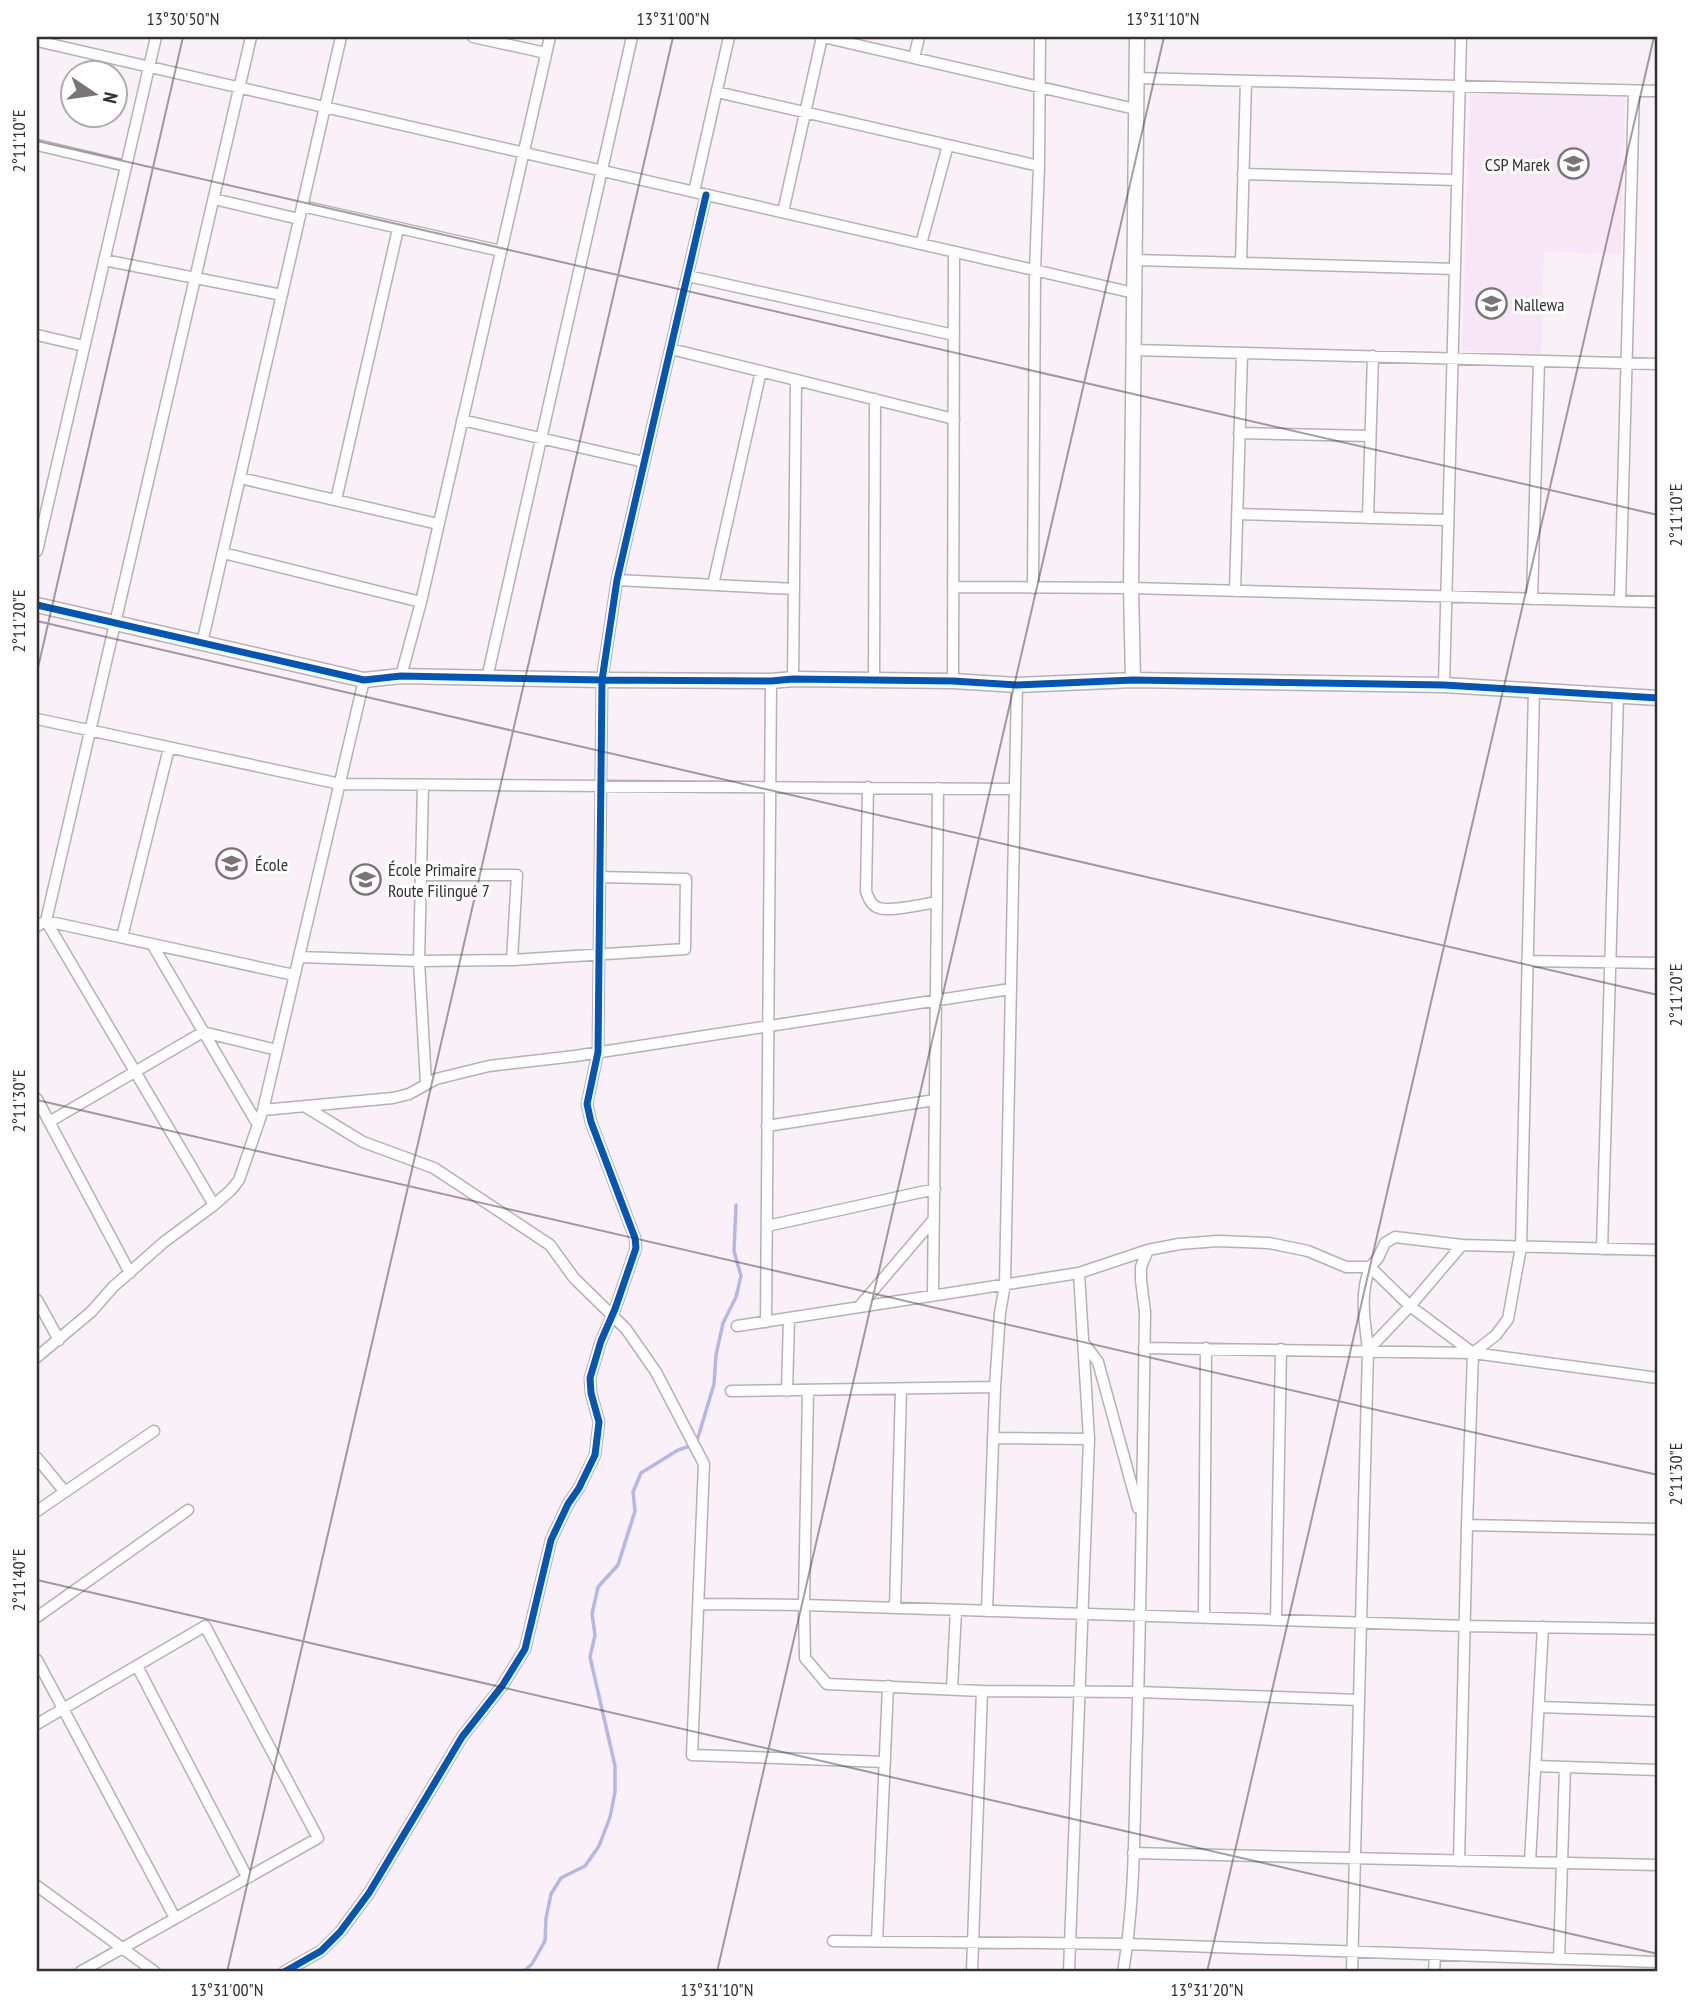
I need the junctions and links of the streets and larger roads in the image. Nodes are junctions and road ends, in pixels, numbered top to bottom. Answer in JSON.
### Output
{"nodes":[{"id":1,"x":156,"y":37,"type":"edge"},
{"id":2,"x":251,"y":37,"type":"edge"},
{"id":3,"x":341,"y":37,"type":"edge"},
{"id":4,"x":473,"y":37,"type":"edge"},
{"id":5,"x":550,"y":37,"type":"edge"},
{"id":6,"x":632,"y":37,"type":"edge"},
{"id":7,"x":729,"y":37,"type":"edge"},
{"id":8,"x":823,"y":37,"type":"edge"},
{"id":9,"x":919,"y":37,"type":"edge"},
{"id":10,"x":1040,"y":37,"type":"edge"},
{"id":11,"x":1137,"y":37,"type":"edge"},
{"id":12,"x":1461,"y":37,"type":"edge"},
{"id":13,"x":37,"y":41,"type":"edge"},
{"id":14,"x":546,"y":53,"type":"junction"},
{"id":15,"x":914,"y":58,"type":"junction"},
{"id":16,"x":149,"y":66,"type":"junction"},
{"id":17,"x":1136,"y":78,"type":"junction"},
{"id":18,"x":1246,"y":81,"type":"junction"},
{"id":19,"x":1460,"y":86,"type":"junction"},
{"id":20,"x":240,"y":87,"type":"junction"},
{"id":21,"x":1040,"y":87,"type":"junction"},
{"id":22,"x":1634,"y":91,"type":"junction"},
{"id":23,"x":717,"y":92,"type":"junction"},
{"id":24,"x":1658,"y":92,"type":"edge"},
{"id":25,"x":325,"y":107,"type":"junction"},
{"id":26,"x":1135,"y":109,"type":"junction"},
{"id":27,"x":805,"y":112,"type":"junction"},
{"id":28,"x":37,"y":145,"type":"edge"},
{"id":29,"x":948,"y":145,"type":"junction"},
{"id":30,"x":523,"y":153,"type":"junction"},
{"id":31,"x":126,"y":166,"type":"junction"},
{"id":32,"x":1039,"y":166,"type":"junction"},
{"id":33,"x":601,"y":171,"type":"junction"},
{"id":34,"x":1243,"y":174,"type":"junction"},
{"id":35,"x":1457,"y":180,"type":"junction"},
{"id":36,"x":694,"y":192,"type":"junction"},
{"id":37,"x":706,"y":195,"type":"junction"},
{"id":38,"x":214,"y":199,"type":"junction"},
{"id":39,"x":302,"y":206,"type":"junction"},
{"id":40,"x":783,"y":212,"type":"junction"},
{"id":41,"x":299,"y":219,"type":"junction"},
{"id":42,"x":398,"y":229,"type":"junction"},
{"id":43,"x":921,"y":244,"type":"junction"},
{"id":44,"x":501,"y":251,"type":"junction"},
{"id":45,"x":954,"y":252,"type":"junction"},
{"id":46,"x":104,"y":260,"type":"junction"},
{"id":47,"x":1135,"y":260,"type":"junction"},
{"id":48,"x":1241,"y":263,"type":"junction"},
{"id":49,"x":1455,"y":269,"type":"junction"},
{"id":50,"x":1035,"y":270,"type":"junction"},
{"id":51,"x":688,"y":276,"type":"junction"},
{"id":52,"x":195,"y":279,"type":"junction"},
{"id":53,"x":1134,"y":293,"type":"junction"},
{"id":54,"x":282,"y":295,"type":"junction"},
{"id":55,"x":37,"y":335,"type":"edge"},
{"id":56,"x":954,"y":335,"type":"junction"},
{"id":57,"x":84,"y":345,"type":"junction"},
{"id":58,"x":671,"y":349,"type":"junction"},
{"id":59,"x":1134,"y":350,"type":"junction"},
{"id":60,"x":1241,"y":353,"type":"junction"},
{"id":61,"x":1373,"y":356,"type":"junction"},
{"id":62,"x":1452,"y":358,"type":"junction"},
{"id":63,"x":1539,"y":360,"type":"junction"},
{"id":64,"x":1627,"y":363,"type":"junction"},
{"id":65,"x":1658,"y":364,"type":"edge"},
{"id":66,"x":761,"y":371,"type":"junction"},
{"id":67,"x":796,"y":380,"type":"junction"},
{"id":68,"x":875,"y":399,"type":"junction"},
{"id":69,"x":954,"y":419,"type":"junction"},
{"id":70,"x":462,"y":420,"type":"junction"},
{"id":71,"x":1239,"y":433,"type":"junction"},
{"id":72,"x":1370,"y":436,"type":"junction"},
{"id":73,"x":541,"y":438,"type":"junction"},
{"id":74,"x":644,"y":462,"type":"junction"},
{"id":75,"x":240,"y":478,"type":"junction"},
{"id":76,"x":335,"y":499,"type":"junction"},
{"id":77,"x":1237,"y":514,"type":"junction"},
{"id":78,"x":1368,"y":518,"type":"junction"},
{"id":79,"x":1447,"y":520,"type":"junction"},
{"id":80,"x":438,"y":524,"type":"junction"},
{"id":81,"x":37,"y":551,"type":"edge"},
{"id":82,"x":223,"y":553,"type":"junction"},
{"id":83,"x":617,"y":580,"type":"junction"},
{"id":84,"x":713,"y":585,"type":"junction"},
{"id":85,"x":953,"y":587,"type":"junction"},
{"id":86,"x":1033,"y":588,"type":"junction"},
{"id":87,"x":1130,"y":588,"type":"junction"},
{"id":88,"x":794,"y":589,"type":"junction"},
{"id":89,"x":1235,"y":591,"type":"junction"},
{"id":90,"x":1445,"y":597,"type":"junction"},
{"id":91,"x":1532,"y":599,"type":"junction"},
{"id":92,"x":1620,"y":601,"type":"junction"},
{"id":93,"x":421,"y":602,"type":"junction"},
{"id":94,"x":1658,"y":602,"type":"edge"},
{"id":95,"x":37,"y":605,"type":"edge"},
{"id":96,"x":115,"y":623,"type":"junction"},
{"id":97,"x":202,"y":643,"type":"junction"},
{"id":98,"x":401,"y":677,"type":"junction"},
{"id":99,"x":488,"y":678,"type":"junction"},
{"id":100,"x":793,"y":679,"type":"junction"},
{"id":101,"x":364,"y":680,"type":"junction"},
{"id":102,"x":602,"y":680,"type":"junction"},
{"id":103,"x":874,"y":680,"type":"junction"},
{"id":104,"x":1133,"y":680,"type":"junction"},
{"id":105,"x":771,"y":681,"type":"junction"},
{"id":106,"x":953,"y":681,"type":"junction"},
{"id":107,"x":1017,"y":685,"type":"junction"},
{"id":108,"x":1444,"y":685,"type":"junction"},
{"id":109,"x":1534,"y":690,"type":"junction"},
{"id":110,"x":1618,"y":695,"type":"junction"},
{"id":111,"x":1658,"y":698,"type":"edge"},
{"id":112,"x":37,"y":719,"type":"edge"},
{"id":113,"x":90,"y":731,"type":"junction"},
{"id":114,"x":169,"y":748,"type":"junction"},
{"id":115,"x":340,"y":784,"type":"junction"},
{"id":116,"x":423,"y":785,"type":"junction"},
{"id":117,"x":601,"y":786,"type":"junction"},
{"id":118,"x":770,"y":787,"type":"junction"},
{"id":119,"x":868,"y":788,"type":"junction"},
{"id":120,"x":938,"y":788,"type":"junction"},
{"id":121,"x":1014,"y":789,"type":"junction"},
{"id":122,"x":421,"y":874,"type":"junction"},
{"id":123,"x":600,"y":877,"type":"junction"},
{"id":124,"x":937,"y":902,"type":"junction"},
{"id":125,"x":41,"y":923,"type":"edge"},
{"id":126,"x":122,"y":937,"type":"junction"},
{"id":127,"x":152,"y":944,"type":"junction"},
{"id":128,"x":598,"y":956,"type":"junction"},
{"id":129,"x":299,"y":957,"type":"junction"},
{"id":130,"x":512,"y":960,"type":"junction"},
{"id":131,"x":419,"y":961,"type":"junction"},
{"id":132,"x":1527,"y":961,"type":"junction"},
{"id":133,"x":1610,"y":962,"type":"junction"},
{"id":134,"x":1658,"y":963,"type":"edge"},
{"id":135,"x":294,"y":975,"type":"junction"},
{"id":136,"x":1010,"y":989,"type":"junction"},
{"id":137,"x":937,"y":1000,"type":"junction"},
{"id":138,"x":768,"y":1026,"type":"junction"},
{"id":139,"x":203,"y":1032,"type":"junction"},
{"id":140,"x":277,"y":1050,"type":"junction"},
{"id":141,"x":598,"y":1052,"type":"junction"},
{"id":142,"x":135,"y":1072,"type":"junction"},
{"id":143,"x":426,"y":1083,"type":"junction"},
{"id":144,"x":37,"y":1099,"type":"edge"},
{"id":145,"x":935,"y":1100,"type":"junction"},
{"id":146,"x":304,"y":1106,"type":"junction"},
{"id":147,"x":262,"y":1110,"type":"junction"},
{"id":148,"x":49,"y":1122,"type":"junction"},
{"id":149,"x":258,"y":1125,"type":"junction"},
{"id":150,"x":767,"y":1126,"type":"junction"},
{"id":151,"x":934,"y":1189,"type":"junction"},
{"id":152,"x":214,"y":1205,"type":"junction"},
{"id":153,"x":934,"y":1219,"type":"junction"},
{"id":154,"x":767,"y":1226,"type":"junction"},
{"id":155,"x":1462,"y":1245,"type":"junction"},
{"id":156,"x":1521,"y":1247,"type":"junction"},
{"id":157,"x":1602,"y":1249,"type":"junction"},
{"id":158,"x":1148,"y":1250,"type":"junction"},
{"id":159,"x":1658,"y":1250,"type":"edge"},
{"id":160,"x":1370,"y":1267,"type":"junction"},
{"id":161,"x":130,"y":1273,"type":"junction"},
{"id":162,"x":1079,"y":1273,"type":"junction"},
{"id":163,"x":1005,"y":1284,"type":"junction"},
{"id":164,"x":933,"y":1295,"type":"junction"},
{"id":165,"x":37,"y":1300,"type":"edge"},
{"id":166,"x":859,"y":1307,"type":"junction"},
{"id":167,"x":1409,"y":1307,"type":"junction"},
{"id":168,"x":612,"y":1315,"type":"junction"},
{"id":169,"x":789,"y":1318,"type":"junction"},
{"id":170,"x":766,"y":1322,"type":"junction"},
{"id":171,"x":737,"y":1326,"type":"dead end"},
{"id":172,"x":59,"y":1340,"type":"junction"},
{"id":173,"x":1083,"y":1342,"type":"junction"},
{"id":174,"x":1144,"y":1348,"type":"junction"},
{"id":175,"x":1206,"y":1348,"type":"junction"},
{"id":176,"x":1281,"y":1349,"type":"junction"},
{"id":177,"x":1368,"y":1350,"type":"junction"},
{"id":178,"x":1474,"y":1353,"type":"junction"},
{"id":179,"x":37,"y":1357,"type":"edge"},
{"id":180,"x":1658,"y":1378,"type":"edge"},
{"id":181,"x":995,"y":1387,"type":"junction"},
{"id":182,"x":901,"y":1389,"type":"junction"},
{"id":183,"x":731,"y":1391,"type":"dead end"},
{"id":184,"x":787,"y":1391,"type":"junction"},
{"id":185,"x":808,"y":1391,"type":"junction"},
{"id":186,"x":154,"y":1432,"type":"dead end"},
{"id":187,"x":993,"y":1438,"type":"junction"},
{"id":188,"x":1089,"y":1439,"type":"junction"},
{"id":189,"x":37,"y":1458,"type":"edge"},
{"id":190,"x":65,"y":1492,"type":"junction"},
{"id":191,"x":188,"y":1510,"type":"dead end"},
{"id":192,"x":37,"y":1511,"type":"edge"},
{"id":193,"x":1141,"y":1520,"type":"junction"},
{"id":194,"x":1467,"y":1525,"type":"junction"},
{"id":195,"x":1658,"y":1529,"type":"edge"},
{"id":196,"x":699,"y":1604,"type":"junction"},
{"id":197,"x":804,"y":1605,"type":"junction"},
{"id":198,"x":895,"y":1608,"type":"junction"},
{"id":199,"x":956,"y":1610,"type":"junction"},
{"id":200,"x":987,"y":1611,"type":"junction"},
{"id":201,"x":1082,"y":1614,"type":"junction"},
{"id":202,"x":1141,"y":1616,"type":"junction"},
{"id":203,"x":37,"y":1617,"type":"edge"},
{"id":204,"x":1204,"y":1618,"type":"junction"},
{"id":205,"x":1276,"y":1620,"type":"junction"},
{"id":206,"x":1361,"y":1623,"type":"junction"},
{"id":207,"x":1466,"y":1626,"type":"junction"},
{"id":208,"x":1543,"y":1627,"type":"junction"},
{"id":209,"x":1658,"y":1629,"type":"edge"},
{"id":210,"x":37,"y":1660,"type":"edge"},
{"id":211,"x":137,"y":1666,"type":"junction"},
{"id":212,"x":888,"y":1686,"type":"junction"},
{"id":213,"x":952,"y":1689,"type":"junction"},
{"id":214,"x":982,"y":1690,"type":"junction"},
{"id":215,"x":1079,"y":1691,"type":"junction"},
{"id":216,"x":1138,"y":1692,"type":"junction"},
{"id":217,"x":1359,"y":1700,"type":"junction"},
{"id":218,"x":1539,"y":1707,"type":"junction"},
{"id":219,"x":63,"y":1709,"type":"junction"},
{"id":220,"x":1658,"y":1711,"type":"edge"},
{"id":221,"x":37,"y":1724,"type":"edge"},
{"id":222,"x":885,"y":1762,"type":"junction"},
{"id":223,"x":1535,"y":1766,"type":"junction"},
{"id":224,"x":1564,"y":1767,"type":"junction"},
{"id":225,"x":1658,"y":1770,"type":"edge"},
{"id":226,"x":1133,"y":1853,"type":"junction"},
{"id":227,"x":1355,"y":1858,"type":"junction"},
{"id":228,"x":1459,"y":1861,"type":"junction"},
{"id":229,"x":1530,"y":1862,"type":"junction"},
{"id":230,"x":1562,"y":1863,"type":"junction"},
{"id":231,"x":1658,"y":1865,"type":"edge"},
{"id":232,"x":247,"y":1877,"type":"junction"},
{"id":233,"x":37,"y":1886,"type":"edge"},
{"id":234,"x":176,"y":1918,"type":"junction"},
{"id":235,"x":833,"y":1941,"type":"dead end"},
{"id":236,"x":877,"y":1941,"type":"junction"},
{"id":237,"x":973,"y":1942,"type":"junction"},
{"id":238,"x":1070,"y":1944,"type":"junction"},
{"id":239,"x":1128,"y":1944,"type":"junction"},
{"id":240,"x":123,"y":1948,"type":"junction"},
{"id":241,"x":1352,"y":1952,"type":"junction"},
{"id":242,"x":1435,"y":1955,"type":"junction"},
{"id":243,"x":1559,"y":1959,"type":"junction"},
{"id":244,"x":1658,"y":1962,"type":"edge"},
{"id":245,"x":80,"y":1972,"type":"edge"},
{"id":246,"x":155,"y":1972,"type":"edge"},
{"id":247,"x":284,"y":1972,"type":"edge"},
{"id":248,"x":972,"y":1972,"type":"edge"},
{"id":249,"x":1069,"y":1972,"type":"edge"},
{"id":250,"x":1123,"y":1972,"type":"edge"},
{"id":251,"x":1352,"y":1972,"type":"edge"},
{"id":252,"x":1434,"y":1972,"type":"edge"}],
"edges":[{"from":1,"to":16,"type":"street"},
{"from":2,"to":20,"type":"street"},
{"from":3,"to":25,"type":"street"},
{"from":4,"to":14,"type":"street"},
{"from":5,"to":14,"type":"street"},
{"from":6,"to":33,"type":"street"},
{"from":7,"to":23,"type":"street"},
{"from":8,"to":15,"type":"street"},
{"from":8,"to":27,"type":"street"},
{"from":9,"to":15,"type":"street"},
{"from":10,"to":21,"type":"street"},
{"from":11,"to":17,"type":"street"},
{"from":12,"to":19,"type":"street"},
{"from":13,"to":16,"type":"street"},
{"from":14,"to":30,"type":"street"},
{"from":15,"to":21,"type":"street"},
{"from":16,"to":20,"type":"street"},
{"from":16,"to":31,"type":"street"},
{"from":17,"to":18,"type":"street"},
{"from":17,"to":26,"type":"street"},
{"from":18,"to":19,"type":"street"},
{"from":18,"to":34,"type":"street"},
{"from":19,"to":22,"type":"street"},
{"from":19,"to":35,"type":"street"},
{"from":20,"to":25,"type":"street"},
{"from":20,"to":38,"type":"street"},
{"from":21,"to":26,"type":"street"},
{"from":21,"to":32,"type":"street"},
{"from":22,"to":24,"type":"street"},
{"from":22,"to":64,"type":"street"},
{"from":23,"to":27,"type":"street"},
{"from":23,"to":36,"type":"street"},
{"from":25,"to":30,"type":"street"},
{"from":25,"to":39,"type":"street"},
{"from":26,"to":47,"type":"street"},
{"from":27,"to":29,"type":"street"},
{"from":27,"to":40,"type":"street"},
{"from":28,"to":31,"type":"street"},
{"from":29,"to":32,"type":"street"},
{"from":29,"to":43,"type":"street"},
{"from":30,"to":33,"type":"street"},
{"from":30,"to":44,"type":"street"},
{"from":31,"to":46,"type":"street"},
{"from":32,"to":50,"type":"street"},
{"from":33,"to":36,"type":"street"},
{"from":33,"to":73,"type":"street"},
{"from":34,"to":35,"type":"street"},
{"from":34,"to":48,"type":"street"},
{"from":35,"to":49,"type":"street"},
{"from":36,"to":37,"type":"street"},
{"from":37,"to":40,"type":"street"},
{"from":37,"to":51,"type":"street"},
{"from":38,"to":41,"type":"street"},
{"from":38,"to":52,"type":"street"},
{"from":39,"to":41,"type":"street"},
{"from":39,"to":42,"type":"street"},
{"from":40,"to":43,"type":"street"},
{"from":41,"to":54,"type":"street"},
{"from":42,"to":44,"type":"street"},
{"from":42,"to":76,"type":"street"},
{"from":43,"to":45,"type":"street"},
{"from":44,"to":70,"type":"street"},
{"from":45,"to":50,"type":"street"},
{"from":45,"to":56,"type":"street"},
{"from":46,"to":52,"type":"street"},
{"from":46,"to":57,"type":"street"},
{"from":47,"to":48,"type":"street"},
{"from":47,"to":53,"type":"street"},
{"from":48,"to":49,"type":"street"},
{"from":49,"to":62,"type":"street"},
{"from":50,"to":53,"type":"street"},
{"from":50,"to":86,"type":"street"},
{"from":51,"to":56,"type":"street"},
{"from":51,"to":58,"type":"street"},
{"from":52,"to":54,"type":"street"},
{"from":52,"to":96,"type":"street"},
{"from":53,"to":59,"type":"street"},
{"from":54,"to":75,"type":"street"},
{"from":55,"to":57,"type":"street"},
{"from":56,"to":69,"type":"street"},
{"from":57,"to":81,"type":"street"},
{"from":58,"to":66,"type":"street"},
{"from":58,"to":74,"type":"street"},
{"from":59,"to":60,"type":"street"},
{"from":59,"to":87,"type":"street"},
{"from":60,"to":61,"type":"street"},
{"from":60,"to":71,"type":"street"},
{"from":61,"to":62,"type":"street"},
{"from":61,"to":72,"type":"street"},
{"from":62,"to":63,"type":"street"},
{"from":62,"to":79,"type":"street"},
{"from":63,"to":64,"type":"street"},
{"from":63,"to":91,"type":"street"},
{"from":64,"to":65,"type":"street"},
{"from":64,"to":92,"type":"street"},
{"from":66,"to":67,"type":"street"},
{"from":66,"to":84,"type":"street"},
{"from":67,"to":68,"type":"street"},
{"from":67,"to":88,"type":"street"},
{"from":68,"to":69,"type":"street"},
{"from":68,"to":103,"type":"street"},
{"from":69,"to":85,"type":"street"},
{"from":70,"to":73,"type":"street"},
{"from":70,"to":80,"type":"street"},
{"from":71,"to":72,"type":"street"},
{"from":71,"to":77,"type":"street"},
{"from":72,"to":78,"type":"street"},
{"from":73,"to":74,"type":"street"},
{"from":73,"to":99,"type":"street"},
{"from":74,"to":83,"type":"street"},
{"from":75,"to":76,"type":"street"},
{"from":75,"to":82,"type":"street"},
{"from":76,"to":80,"type":"street"},
{"from":77,"to":78,"type":"street"},
{"from":77,"to":89,"type":"street"},
{"from":78,"to":79,"type":"street"},
{"from":79,"to":90,"type":"street"},
{"from":80,"to":93,"type":"street"},
{"from":82,"to":93,"type":"street"},
{"from":82,"to":97,"type":"street"},
{"from":83,"to":84,"type":"street"},
{"from":83,"to":102,"type":"street"},
{"from":84,"to":88,"type":"street"},
{"from":85,"to":86,"type":"street"},
{"from":85,"to":106,"type":"street"},
{"from":86,"to":87,"type":"street"},
{"from":87,"to":89,"type":"street"},
{"from":87,"to":104,"type":"street"},
{"from":88,"to":100,"type":"street"},
{"from":89,"to":90,"type":"street"},
{"from":90,"to":91,"type":"street"},
{"from":90,"to":108,"type":"street"},
{"from":91,"to":92,"type":"street"},
{"from":92,"to":94,"type":"street"},
{"from":93,"to":98,"type":"street"},
{"from":95,"to":96,"type":"street"},
{"from":96,"to":97,"type":"street"},
{"from":96,"to":113,"type":"street"},
{"from":97,"to":101,"type":"street"},
{"from":98,"to":99,"type":"street"},
{"from":98,"to":101,"type":"street"},
{"from":99,"to":102,"type":"street"},
{"from":100,"to":103,"type":"street"},
{"from":100,"to":105,"type":"street"},
{"from":101,"to":115,"type":"street"},
{"from":102,"to":105,"type":"street"},
{"from":102,"to":117,"type":"street"},
{"from":103,"to":106,"type":"street"},
{"from":104,"to":107,"type":"street"},
{"from":104,"to":108,"type":"street"},
{"from":105,"to":118,"type":"street"},
{"from":106,"to":107,"type":"street"},
{"from":107,"to":121,"type":"street"},
{"from":108,"to":109,"type":"street"},
{"from":109,"to":110,"type":"street"},
{"from":109,"to":132,"type":"street"},
{"from":110,"to":111,"type":"street"},
{"from":110,"to":133,"type":"street"},
{"from":112,"to":113,"type":"street"},
{"from":113,"to":114,"type":"street"},
{"from":113,"to":125,"type":"street"},
{"from":114,"to":115,"type":"street"},
{"from":114,"to":126,"type":"street"},
{"from":115,"to":116,"type":"street"},
{"from":115,"to":129,"type":"street"},
{"from":116,"to":117,"type":"street"},
{"from":116,"to":122,"type":"street"},
{"from":117,"to":118,"type":"street"},
{"from":117,"to":123,"type":"street"},
{"from":118,"to":119,"type":"street"},
{"from":118,"to":138,"type":"street"},
{"from":119,"to":120,"type":"street"},
{"from":119,"to":124,"type":"street"},
{"from":120,"to":121,"type":"street"},
{"from":120,"to":124,"type":"street"},
{"from":121,"to":136,"type":"street"},
{"from":122,"to":130,"type":"street"},
{"from":122,"to":131,"type":"street"},
{"from":123,"to":128,"type":"street"},
{"from":123,"to":128,"type":"street"},
{"from":124,"to":137,"type":"street"},
{"from":125,"to":126,"type":"street"},
{"from":125,"to":142,"type":"street"},
{"from":126,"to":127,"type":"street"},
{"from":127,"to":135,"type":"street"},
{"from":127,"to":139,"type":"street"},
{"from":128,"to":130,"type":"street"},
{"from":128,"to":141,"type":"street"},
{"from":129,"to":131,"type":"street"},
{"from":129,"to":135,"type":"street"},
{"from":130,"to":131,"type":"street"},
{"from":131,"to":143,"type":"street"},
{"from":132,"to":133,"type":"street"},
{"from":132,"to":156,"type":"street"},
{"from":133,"to":134,"type":"street"},
{"from":133,"to":157,"type":"street"},
{"from":135,"to":140,"type":"street"},
{"from":136,"to":137,"type":"street"},
{"from":136,"to":163,"type":"street"},
{"from":137,"to":138,"type":"street"},
{"from":137,"to":145,"type":"street"},
{"from":138,"to":141,"type":"street"},
{"from":138,"to":150,"type":"street"},
{"from":139,"to":140,"type":"street"},
{"from":139,"to":142,"type":"street"},
{"from":139,"to":149,"type":"street"},
{"from":140,"to":147,"type":"street"},
{"from":141,"to":143,"type":"street"},
{"from":141,"to":168,"type":"street"},
{"from":142,"to":148,"type":"street"},
{"from":142,"to":152,"type":"street"},
{"from":143,"to":146,"type":"street"},
{"from":144,"to":148,"type":"street"},
{"from":145,"to":150,"type":"street"},
{"from":145,"to":151,"type":"street"},
{"from":146,"to":147,"type":"street"},
{"from":146,"to":168,"type":"street"},
{"from":147,"to":149,"type":"street"},
{"from":148,"to":161,"type":"street"},
{"from":149,"to":152,"type":"street"},
{"from":150,"to":154,"type":"street"},
{"from":151,"to":153,"type":"street"},
{"from":151,"to":154,"type":"street"},
{"from":152,"to":161,"type":"street"},
{"from":153,"to":164,"type":"street"},
{"from":153,"to":166,"type":"street"},
{"from":154,"to":170,"type":"street"},
{"from":155,"to":156,"type":"street"},
{"from":155,"to":160,"type":"street"},
{"from":155,"to":167,"type":"street"},
{"from":156,"to":157,"type":"street"},
{"from":156,"to":178,"type":"street"},
{"from":157,"to":159,"type":"street"},
{"from":158,"to":160,"type":"street"},
{"from":158,"to":162,"type":"street"},
{"from":158,"to":174,"type":"street"},
{"from":160,"to":167,"type":"street"},
{"from":160,"to":177,"type":"street"},
{"from":161,"to":172,"type":"street"},
{"from":162,"to":163,"type":"street"},
{"from":162,"to":173,"type":"street"},
{"from":163,"to":164,"type":"street"},
{"from":163,"to":181,"type":"street"},
{"from":164,"to":166,"type":"street"},
{"from":165,"to":172,"type":"street"},
{"from":166,"to":169,"type":"street"},
{"from":167,"to":177,"type":"street"},
{"from":167,"to":178,"type":"street"},
{"from":168,"to":196,"type":"street"},
{"from":168,"to":247,"type":"street"},
{"from":169,"to":170,"type":"street"},
{"from":169,"to":184,"type":"street"},
{"from":170,"to":171,"type":"street"},
{"from":172,"to":179,"type":"street"},
{"from":173,"to":188,"type":"street"},
{"from":173,"to":193,"type":"street"},
{"from":174,"to":175,"type":"street"},
{"from":174,"to":193,"type":"street"},
{"from":175,"to":176,"type":"street"},
{"from":175,"to":204,"type":"street"},
{"from":176,"to":177,"type":"street"},
{"from":176,"to":205,"type":"street"},
{"from":177,"to":178,"type":"street"},
{"from":177,"to":206,"type":"street"},
{"from":178,"to":180,"type":"street"},
{"from":178,"to":194,"type":"street"},
{"from":181,"to":182,"type":"street"},
{"from":181,"to":187,"type":"street"},
{"from":182,"to":185,"type":"street"},
{"from":182,"to":198,"type":"street"},
{"from":183,"to":184,"type":"street"},
{"from":184,"to":185,"type":"street"},
{"from":185,"to":197,"type":"street"},
{"from":186,"to":190,"type":"street"},
{"from":187,"to":188,"type":"street"},
{"from":187,"to":200,"type":"street"},
{"from":188,"to":201,"type":"street"},
{"from":189,"to":190,"type":"street"},
{"from":190,"to":192,"type":"street"},
{"from":191,"to":203,"type":"street"},
{"from":193,"to":202,"type":"street"},
{"from":194,"to":195,"type":"street"},
{"from":194,"to":207,"type":"street"},
{"from":196,"to":197,"type":"street"},
{"from":196,"to":222,"type":"street"},
{"from":197,"to":198,"type":"street"},
{"from":197,"to":212,"type":"street"},
{"from":198,"to":199,"type":"street"},
{"from":199,"to":200,"type":"street"},
{"from":199,"to":213,"type":"street"},
{"from":200,"to":201,"type":"street"},
{"from":201,"to":202,"type":"street"},
{"from":201,"to":215,"type":"street"},
{"from":202,"to":204,"type":"street"},
{"from":202,"to":216,"type":"street"},
{"from":204,"to":205,"type":"street"},
{"from":205,"to":206,"type":"street"},
{"from":206,"to":207,"type":"street"},
{"from":206,"to":217,"type":"street"},
{"from":207,"to":208,"type":"street"},
{"from":207,"to":228,"type":"street"},
{"from":208,"to":209,"type":"street"},
{"from":208,"to":218,"type":"street"},
{"from":210,"to":219,"type":"street"},
{"from":211,"to":219,"type":"street"},
{"from":211,"to":232,"type":"street"},
{"from":211,"to":232,"type":"street"},
{"from":212,"to":213,"type":"street"},
{"from":212,"to":222,"type":"street"},
{"from":213,"to":214,"type":"street"},
{"from":214,"to":215,"type":"street"},
{"from":214,"to":237,"type":"street"},
{"from":215,"to":216,"type":"street"},
{"from":215,"to":238,"type":"street"},
{"from":216,"to":217,"type":"street"},
{"from":216,"to":226,"type":"street"},
{"from":217,"to":227,"type":"street"},
{"from":218,"to":220,"type":"street"},
{"from":218,"to":223,"type":"street"},
{"from":219,"to":221,"type":"street"},
{"from":219,"to":234,"type":"street"},
{"from":222,"to":236,"type":"street"},
{"from":223,"to":224,"type":"street"},
{"from":223,"to":229,"type":"street"},
{"from":224,"to":225,"type":"street"},
{"from":224,"to":230,"type":"street"},
{"from":226,"to":227,"type":"street"},
{"from":226,"to":239,"type":"street"},
{"from":227,"to":228,"type":"street"},
{"from":227,"to":241,"type":"street"},
{"from":228,"to":229,"type":"street"},
{"from":229,"to":230,"type":"street"},
{"from":230,"to":231,"type":"street"},
{"from":230,"to":243,"type":"street"},
{"from":232,"to":234,"type":"street"},
{"from":233,"to":240,"type":"street"},
{"from":234,"to":240,"type":"street"},
{"from":235,"to":236,"type":"street"},
{"from":236,"to":237,"type":"street"},
{"from":237,"to":238,"type":"street"},
{"from":237,"to":248,"type":"street"},
{"from":238,"to":239,"type":"street"},
{"from":238,"to":249,"type":"street"},
{"from":239,"to":241,"type":"street"},
{"from":239,"to":250,"type":"street"},
{"from":240,"to":245,"type":"street"},
{"from":240,"to":246,"type":"street"},
{"from":241,"to":242,"type":"street"},
{"from":241,"to":251,"type":"street"},
{"from":242,"to":243,"type":"street"},
{"from":242,"to":252,"type":"street"},
{"from":243,"to":244,"type":"street"}]}
